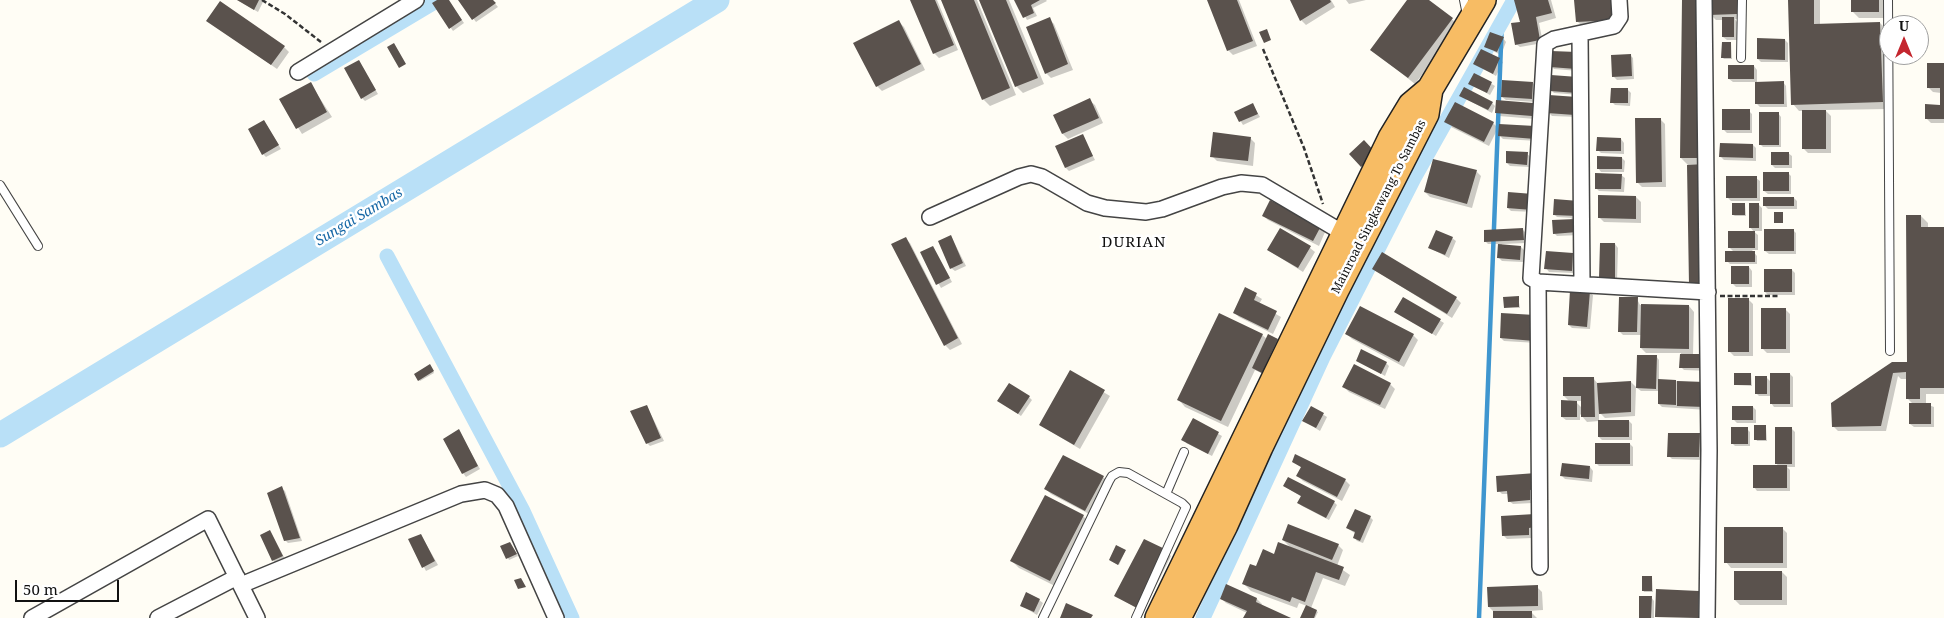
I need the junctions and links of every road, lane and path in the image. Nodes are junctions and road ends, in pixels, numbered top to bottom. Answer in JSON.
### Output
{"nodes":[{"id":1,"x":262,"y":0,"type":"edge"},
{"id":2,"x":416,"y":0,"type":"edge"},
{"id":3,"x":1483,"y":0,"type":"edge"},
{"id":4,"x":1619,"y":0,"type":"edge"},
{"id":5,"x":1704,"y":0,"type":"edge"},
{"id":6,"x":1742,"y":0,"type":"edge"},
{"id":7,"x":1888,"y":0,"type":"edge"},
{"id":8,"x":1467,"y":12,"type":"edge"},
{"id":9,"x":1580,"y":34,"type":"junction"},
{"id":10,"x":1263,"y":49,"type":"dead end"},
{"id":11,"x":332,"y":51,"type":"junction"},
{"id":12,"x":1741,"y":58,"type":"dead end"},
{"id":13,"x":298,"y":72,"type":"dead end"},
{"id":14,"x":1430,"y":89,"type":"junction"},
{"id":15,"x":0,"y":185,"type":"edge"},
{"id":16,"x":930,"y":217,"type":"dead end"},
{"id":17,"x":1338,"y":230,"type":"junction"},
{"id":18,"x":38,"y":246,"type":"dead end"},
{"id":19,"x":1538,"y":282,"type":"junction"},
{"id":20,"x":1582,"y":284,"type":"junction"},
{"id":21,"x":1708,"y":294,"type":"junction"},
{"id":22,"x":1780,"y":296,"type":"dead end"},
{"id":23,"x":1890,"y":351,"type":"dead end"},
{"id":24,"x":1184,"y":452,"type":"dead end"},
{"id":25,"x":1166,"y":494,"type":"junction"},
{"id":26,"x":1217,"y":520,"type":"junction"},
{"id":27,"x":1177,"y":554,"type":"junction"},
{"id":28,"x":1540,"y":567,"type":"dead end"},
{"id":29,"x":239,"y":581,"type":"junction"},
{"id":30,"x":32,"y":618,"type":"edge"},
{"id":31,"x":158,"y":618,"type":"edge"},
{"id":32,"x":257,"y":618,"type":"edge"},
{"id":33,"x":556,"y":618,"type":"edge"},
{"id":34,"x":1043,"y":618,"type":"edge"},
{"id":35,"x":1136,"y":618,"type":"edge"},
{"id":36,"x":1158,"y":618,"type":"edge"},
{"id":37,"x":1178,"y":618,"type":"edge"},
{"id":38,"x":1707,"y":618,"type":"edge"}],
"edges":[{"from":1,"to":11,"type":"path"},
{"from":2,"to":11,"type":"street"},
{"from":3,"to":8,"type":"highway"},
{"from":4,"to":9,"type":"street"},
{"from":5,"to":21,"type":"street"},
{"from":6,"to":12,"type":"lane"},
{"from":7,"to":23,"type":"lane"},
{"from":8,"to":14,"type":"highway"},
{"from":9,"to":19,"type":"street"},
{"from":9,"to":20,"type":"street"},
{"from":10,"to":17,"type":"path"},
{"from":11,"to":13,"type":"street"},
{"from":14,"to":17,"type":"highway","name":"Mainroad Singkawang To Sambas"},
{"from":14,"to":26,"type":"highway","name":"Mainroad Singkawang To Sambas"},
{"from":15,"to":18,"type":"lane"},
{"from":16,"to":17,"type":"street"},
{"from":17,"to":26,"type":"highway","name":"Mainroad Singkawang To Sambas"},
{"from":19,"to":20,"type":"street"},
{"from":19,"to":28,"type":"street"},
{"from":20,"to":21,"type":"street"},
{"from":21,"to":22,"type":"path"},
{"from":21,"to":38,"type":"street"},
{"from":24,"to":25,"type":"lane"},
{"from":25,"to":27,"type":"lane"},
{"from":25,"to":34,"type":"lane"},
{"from":26,"to":27,"type":"highway","name":"Mainroad Singkawang To Sambas"},
{"from":26,"to":37,"type":"highway","name":"Mainroad Singkawang To Sambas"},
{"from":27,"to":35,"type":"lane"},
{"from":27,"to":36,"type":"highway","name":"Mainroad Singkawang To Sambas"},
{"from":29,"to":30,"type":"street"},
{"from":29,"to":31,"type":"street"},
{"from":29,"to":32,"type":"street"},
{"from":29,"to":33,"type":"street"}]}
